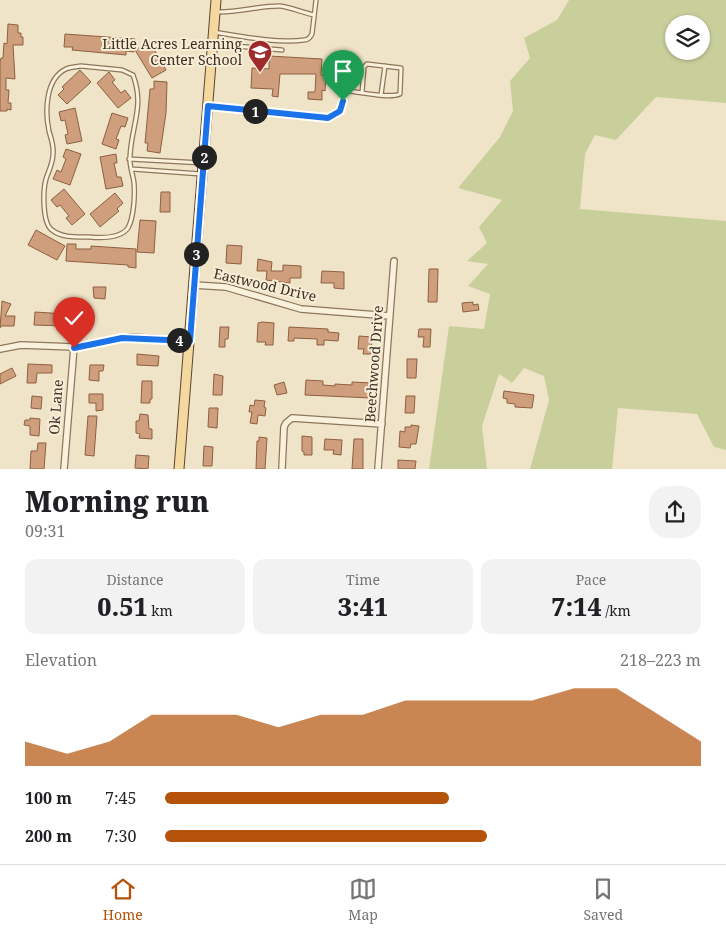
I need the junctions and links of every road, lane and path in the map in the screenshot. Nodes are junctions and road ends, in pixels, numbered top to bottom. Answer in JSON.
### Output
{"nodes":[{"id":1,"x":216,"y":0,"type":"edge"},
{"id":2,"x":316,"y":0,"type":"edge"},
{"id":3,"x":215,"y":12,"type":"junction"},
{"id":4,"x":314,"y":15,"type":"junction"},
{"id":5,"x":214,"y":32,"type":"junction"},
{"id":6,"x":213,"y":44,"type":"junction"},
{"id":7,"x":282,"y":50,"type":"dead end"},
{"id":8,"x":384,"y":66,"type":"junction"},
{"id":9,"x":362,"y":93,"type":"junction"},
{"id":10,"x":381,"y":94,"type":"junction"},
{"id":11,"x":208,"y":106,"type":"junction"},
{"id":12,"x":129,"y":160,"type":"junction"},
{"id":13,"x":203,"y":164,"type":"junction"},
{"id":14,"x":132,"y":169,"type":"junction"},
{"id":15,"x":203,"y":174,"type":"junction"},
{"id":16,"x":394,"y":261,"type":"dead end"},
{"id":17,"x":194,"y":285,"type":"junction"},
{"id":18,"x":390,"y":316,"type":"junction"},
{"id":19,"x":190,"y":341,"type":"junction"},
{"id":20,"x":74,"y":348,"type":"junction"},
{"id":21,"x":0,"y":349,"type":"edge"},
{"id":22,"x":382,"y":424,"type":"junction"},
{"id":23,"x":64,"y":469,"type":"edge"},
{"id":24,"x":179,"y":469,"type":"edge"},
{"id":25,"x":282,"y":469,"type":"edge"},
{"id":26,"x":378,"y":469,"type":"edge"}],
"edges":[{"from":1,"to":3,"type":"main road"},
{"from":2,"to":4,"type":"lane"},
{"from":3,"to":4,"type":"lane"},
{"from":3,"to":5,"type":"main road"},
{"from":4,"to":5,"type":"lane"},
{"from":5,"to":6,"type":"main road"},
{"from":6,"to":7,"type":"lane"},
{"from":6,"to":11,"type":"main road"},
{"from":8,"to":9,"type":"lane"},
{"from":8,"to":10,"type":"lane"},
{"from":8,"to":10,"type":"lane"},
{"from":9,"to":10,"type":"lane"},
{"from":9,"to":11,"type":"lane"},
{"from":11,"to":13,"type":"main road"},
{"from":12,"to":13,"type":"lane"},
{"from":12,"to":14,"type":"lane"},
{"from":12,"to":14,"type":"lane"},
{"from":13,"to":15,"type":"main road"},
{"from":14,"to":15,"type":"lane"},
{"from":15,"to":17,"type":"main road"},
{"from":16,"to":18,"type":"street","name":"Beechwood Drive"},
{"from":17,"to":18,"type":"street","name":"Eastwood Drive"},
{"from":17,"to":19,"type":"main road"},
{"from":18,"to":22,"type":"street","name":"Beechwood Drive"},
{"from":19,"to":20,"type":"street"},
{"from":19,"to":24,"type":"main road"},
{"from":20,"to":21,"type":"street"},
{"from":20,"to":23,"type":"street","name":"Ok Lane"},
{"from":22,"to":25,"type":"street"},
{"from":22,"to":26,"type":"street","name":"Beechwood Drive"}]}
